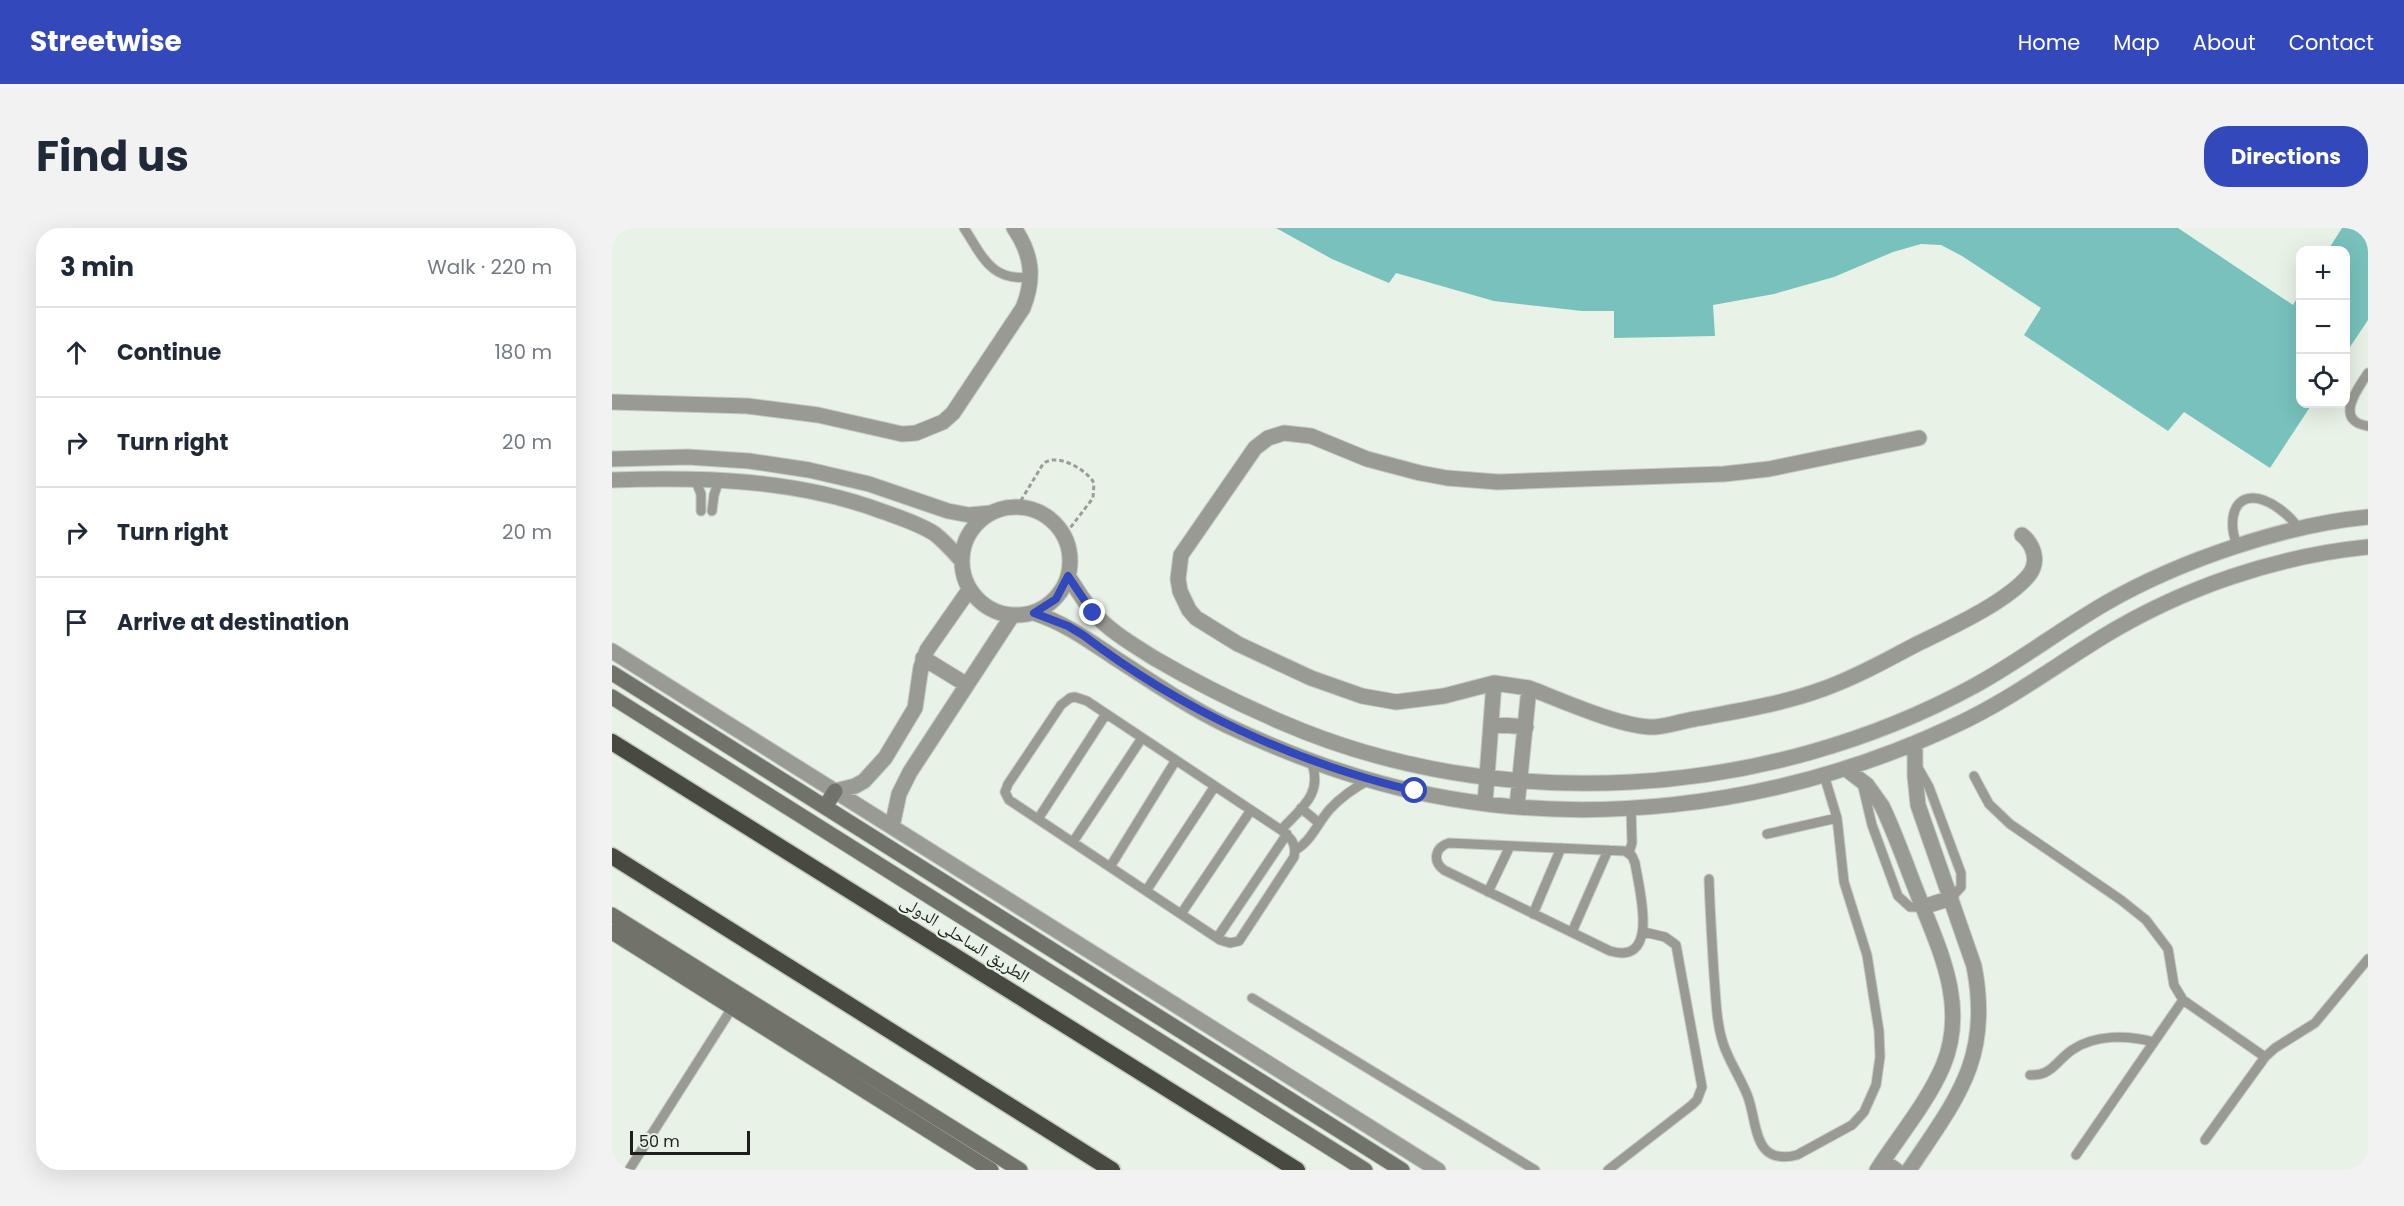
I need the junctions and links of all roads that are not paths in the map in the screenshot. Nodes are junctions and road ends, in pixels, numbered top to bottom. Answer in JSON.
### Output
{"nodes":[{"id":1,"x":964,"y":228,"type":"edge"},
{"id":2,"x":1014,"y":228,"type":"edge"},
{"id":3,"x":1031,"y":277,"type":"junction"},
{"id":4,"x":2368,"y":373,"type":"edge"},
{"id":5,"x":612,"y":402,"type":"edge"},
{"id":6,"x":2368,"y":426,"type":"edge"},
{"id":7,"x":1919,"y":438,"type":"dead end"},
{"id":8,"x":612,"y":459,"type":"edge"},
{"id":9,"x":696,"y":479,"type":"junction"},
{"id":10,"x":612,"y":480,"type":"edge"},
{"id":11,"x":719,"y":480,"type":"junction"},
{"id":12,"x":927,"y":504,"type":"junction"},
{"id":13,"x":701,"y":511,"type":"dead end"},
{"id":14,"x":712,"y":512,"type":"dead end"},
{"id":15,"x":991,"y":513,"type":"junction"},
{"id":16,"x":2368,"y":517,"type":"edge"},
{"id":17,"x":918,"y":525,"type":"junction"},
{"id":18,"x":2298,"y":528,"type":"junction"},
{"id":19,"x":2022,"y":535,"type":"dead end"},
{"id":20,"x":2238,"y":547,"type":"junction"},
{"id":21,"x":2368,"y":547,"type":"edge"},
{"id":22,"x":961,"y":560,"type":"junction"},
{"id":23,"x":1068,"y":576,"type":"junction"},
{"id":24,"x":969,"y":590,"type":"junction"},
{"id":25,"x":1034,"y":613,"type":"junction"},
{"id":26,"x":1012,"y":616,"type":"junction"},
{"id":27,"x":612,"y":651,"type":"edge"},
{"id":28,"x":923,"y":657,"type":"junction"},
{"id":29,"x":612,"y":673,"type":"edge"},
{"id":30,"x":1494,"y":683,"type":"junction"},
{"id":31,"x":967,"y":685,"type":"junction"},
{"id":32,"x":1972,"y":687,"type":"junction"},
{"id":33,"x":1529,"y":688,"type":"junction"},
{"id":34,"x":612,"y":697,"type":"edge"},
{"id":35,"x":1984,"y":710,"type":"junction"},
{"id":36,"x":1106,"y":714,"type":"junction"},
{"id":37,"x":1491,"y":724,"type":"junction"},
{"id":38,"x":1526,"y":727,"type":"junction"},
{"id":39,"x":1142,"y":738,"type":"junction"},
{"id":40,"x":612,"y":741,"type":"edge"},
{"id":41,"x":1915,"y":743,"type":"junction"},
{"id":42,"x":1825,"y":748,"type":"junction"},
{"id":43,"x":1176,"y":760,"type":"junction"},
{"id":44,"x":1311,"y":761,"type":"junction"},
{"id":45,"x":1731,"y":772,"type":"junction"},
{"id":46,"x":1835,"y":772,"type":"junction"},
{"id":47,"x":1974,"y":776,"type":"dead end"},
{"id":48,"x":1488,"y":777,"type":"junction"},
{"id":49,"x":1369,"y":780,"type":"junction"},
{"id":50,"x":1520,"y":780,"type":"junction"},
{"id":51,"x":1215,"y":786,"type":"junction"},
{"id":52,"x":835,"y":791,"type":"junction"},
{"id":53,"x":1736,"y":796,"type":"junction"},
{"id":54,"x":1485,"y":803,"type":"junction"},
{"id":55,"x":1517,"y":806,"type":"junction"},
{"id":56,"x":825,"y":807,"type":"junction"},
{"id":57,"x":1301,"y":808,"type":"junction"},
{"id":58,"x":1631,"y":808,"type":"junction"},
{"id":59,"x":1251,"y":810,"type":"junction"},
{"id":60,"x":1837,"y":818,"type":"junction"},
{"id":61,"x":1038,"y":819,"type":"junction"},
{"id":62,"x":1319,"y":823,"type":"junction"},
{"id":63,"x":892,"y":827,"type":"junction"},
{"id":64,"x":1284,"y":832,"type":"junction"},
{"id":65,"x":1767,"y":834,"type":"dead end"},
{"id":66,"x":1073,"y":842,"type":"junction"},
{"id":67,"x":1510,"y":846,"type":"junction"},
{"id":68,"x":1561,"y":848,"type":"junction"},
{"id":69,"x":1295,"y":850,"type":"junction"},
{"id":70,"x":1608,"y":850,"type":"junction"},
{"id":71,"x":1629,"y":853,"type":"junction"},
{"id":72,"x":612,"y":856,"type":"edge"},
{"id":73,"x":1110,"y":867,"type":"junction"},
{"id":74,"x":1709,"y":879,"type":"dead end"},
{"id":75,"x":1146,"y":891,"type":"junction"},
{"id":76,"x":1488,"y":892,"type":"junction"},
{"id":77,"x":1951,"y":898,"type":"junction"},
{"id":78,"x":1923,"y":908,"type":"junction"},
{"id":79,"x":1181,"y":914,"type":"junction"},
{"id":80,"x":1533,"y":914,"type":"junction"},
{"id":81,"x":612,"y":915,"type":"edge"},
{"id":82,"x":612,"y":932,"type":"edge"},
{"id":83,"x":1572,"y":932,"type":"junction"},
{"id":84,"x":1644,"y":932,"type":"junction"},
{"id":85,"x":1218,"y":938,"type":"junction"},
{"id":86,"x":2368,"y":959,"type":"edge"},
{"id":87,"x":1252,"y":998,"type":"dead end"},
{"id":88,"x":2183,"y":999,"type":"junction"},
{"id":89,"x":732,"y":1008,"type":"junction"},
{"id":90,"x":2154,"y":1042,"type":"junction"},
{"id":91,"x":2265,"y":1058,"type":"junction"},
{"id":92,"x":2030,"y":1076,"type":"dead end"},
{"id":93,"x":2205,"y":1140,"type":"dead end"},
{"id":94,"x":2076,"y":1155,"type":"dead end"},
{"id":95,"x":1885,"y":1167,"type":"edge"},
{"id":96,"x":629,"y":1170,"type":"edge"},
{"id":97,"x":991,"y":1170,"type":"edge"},
{"id":98,"x":1020,"y":1170,"type":"edge"},
{"id":99,"x":1112,"y":1170,"type":"edge"},
{"id":100,"x":1297,"y":1170,"type":"edge"},
{"id":101,"x":1365,"y":1170,"type":"edge"},
{"id":102,"x":1402,"y":1170,"type":"edge"},
{"id":103,"x":1438,"y":1170,"type":"edge"},
{"id":104,"x":1535,"y":1170,"type":"edge"},
{"id":105,"x":1608,"y":1170,"type":"edge"},
{"id":106,"x":1908,"y":1170,"type":"edge"}],
"edges":[{"from":1,"to":3,"type":"lane"},
{"from":2,"to":3,"type":"street"},
{"from":3,"to":5,"type":"street"},
{"from":4,"to":6,"type":"lane"},
{"from":7,"to":30,"type":"street"},
{"from":8,"to":12,"type":"street"},
{"from":9,"to":10,"type":"street"},
{"from":9,"to":11,"type":"street"},
{"from":9,"to":13,"type":"lane"},
{"from":11,"to":14,"type":"lane"},
{"from":11,"to":17,"type":"street"},
{"from":12,"to":15,"type":"street"},
{"from":12,"to":17,"type":"street"},
{"from":15,"to":22,"type":"street"},
{"from":15,"to":23,"type":"street"},
{"from":16,"to":18,"type":"street"},
{"from":17,"to":22,"type":"street"},
{"from":18,"to":20,"type":"street"},
{"from":18,"to":20,"type":"lane"},
{"from":19,"to":33,"type":"street"},
{"from":20,"to":32,"type":"street"},
{"from":21,"to":35,"type":"street"},
{"from":22,"to":24,"type":"street"},
{"from":23,"to":25,"type":"street"},
{"from":23,"to":48,"type":"street"},
{"from":24,"to":26,"type":"street"},
{"from":24,"to":28,"type":"street"},
{"from":25,"to":26,"type":"street"},
{"from":25,"to":44,"type":"street"},
{"from":26,"to":31,"type":"street"},
{"from":27,"to":52,"type":"street"},
{"from":28,"to":31,"type":"street"},
{"from":28,"to":52,"type":"street"},
{"from":29,"to":56,"type":"main road"},
{"from":30,"to":33,"type":"street"},
{"from":30,"to":37,"type":"street"},
{"from":31,"to":63,"type":"street"},
{"from":32,"to":35,"type":"street"},
{"from":32,"to":42,"type":"street"},
{"from":33,"to":38,"type":"street"},
{"from":34,"to":101,"type":"main road"},
{"from":35,"to":41,"type":"street"},
{"from":36,"to":39,"type":"lane"},
{"from":36,"to":61,"type":"lane"},
{"from":36,"to":61,"type":"lane"},
{"from":37,"to":38,"type":"street"},
{"from":37,"to":48,"type":"street"},
{"from":38,"to":50,"type":"street"},
{"from":39,"to":43,"type":"lane"},
{"from":39,"to":66,"type":"lane"},
{"from":40,"to":100,"type":"highway","name":"الطريق الساحلى الدولى"},
{"from":41,"to":46,"type":"street"},
{"from":41,"to":77,"type":"street"},
{"from":42,"to":45,"type":"street"},
{"from":42,"to":46,"type":"street"},
{"from":43,"to":51,"type":"lane"},
{"from":43,"to":73,"type":"lane"},
{"from":44,"to":49,"type":"street"},
{"from":44,"to":57,"type":"lane"},
{"from":45,"to":50,"type":"street"},
{"from":45,"to":53,"type":"street"},
{"from":46,"to":53,"type":"street"},
{"from":46,"to":60,"type":"lane"},
{"from":46,"to":78,"type":"street"},
{"from":47,"to":88,"type":"lane"},
{"from":48,"to":50,"type":"street"},
{"from":48,"to":54,"type":"street"},
{"from":49,"to":54,"type":"street"},
{"from":49,"to":62,"type":"lane"},
{"from":50,"to":55,"type":"street"},
{"from":51,"to":59,"type":"lane"},
{"from":51,"to":75,"type":"lane"},
{"from":52,"to":56,"type":"main road"},
{"from":52,"to":63,"type":"street"},
{"from":53,"to":58,"type":"street"},
{"from":54,"to":55,"type":"street"},
{"from":55,"to":58,"type":"street"},
{"from":56,"to":102,"type":"main road"},
{"from":57,"to":62,"type":"lane"},
{"from":57,"to":64,"type":"lane"},
{"from":58,"to":71,"type":"lane"},
{"from":59,"to":64,"type":"lane"},
{"from":59,"to":79,"type":"lane"},
{"from":60,"to":65,"type":"lane"},
{"from":60,"to":74,"type":"lane"},
{"from":61,"to":66,"type":"lane"},
{"from":62,"to":69,"type":"lane"},
{"from":63,"to":103,"type":"street"},
{"from":64,"to":69,"type":"lane"},
{"from":64,"to":85,"type":"lane"},
{"from":66,"to":73,"type":"lane"},
{"from":67,"to":68,"type":"lane"},
{"from":67,"to":76,"type":"lane"},
{"from":67,"to":76,"type":"lane"},
{"from":68,"to":70,"type":"lane"},
{"from":68,"to":80,"type":"lane"},
{"from":69,"to":85,"type":"lane"},
{"from":70,"to":71,"type":"lane"},
{"from":70,"to":83,"type":"lane"},
{"from":71,"to":84,"type":"lane"},
{"from":72,"to":99,"type":"highway"},
{"from":73,"to":75,"type":"lane"},
{"from":75,"to":79,"type":"lane"},
{"from":76,"to":80,"type":"lane"},
{"from":77,"to":78,"type":"street"},
{"from":77,"to":106,"type":"street"},
{"from":78,"to":95,"type":"street"},
{"from":79,"to":85,"type":"lane"},
{"from":80,"to":83,"type":"lane"},
{"from":81,"to":98,"type":"main road"},
{"from":82,"to":89,"type":"main road"},
{"from":83,"to":84,"type":"lane"},
{"from":84,"to":105,"type":"lane"},
{"from":86,"to":91,"type":"lane"},
{"from":87,"to":104,"type":"lane"},
{"from":88,"to":90,"type":"lane"},
{"from":88,"to":91,"type":"lane"},
{"from":89,"to":96,"type":"lane"},
{"from":89,"to":97,"type":"main road"},
{"from":90,"to":92,"type":"lane"},
{"from":90,"to":94,"type":"lane"},
{"from":91,"to":93,"type":"lane"}]}
